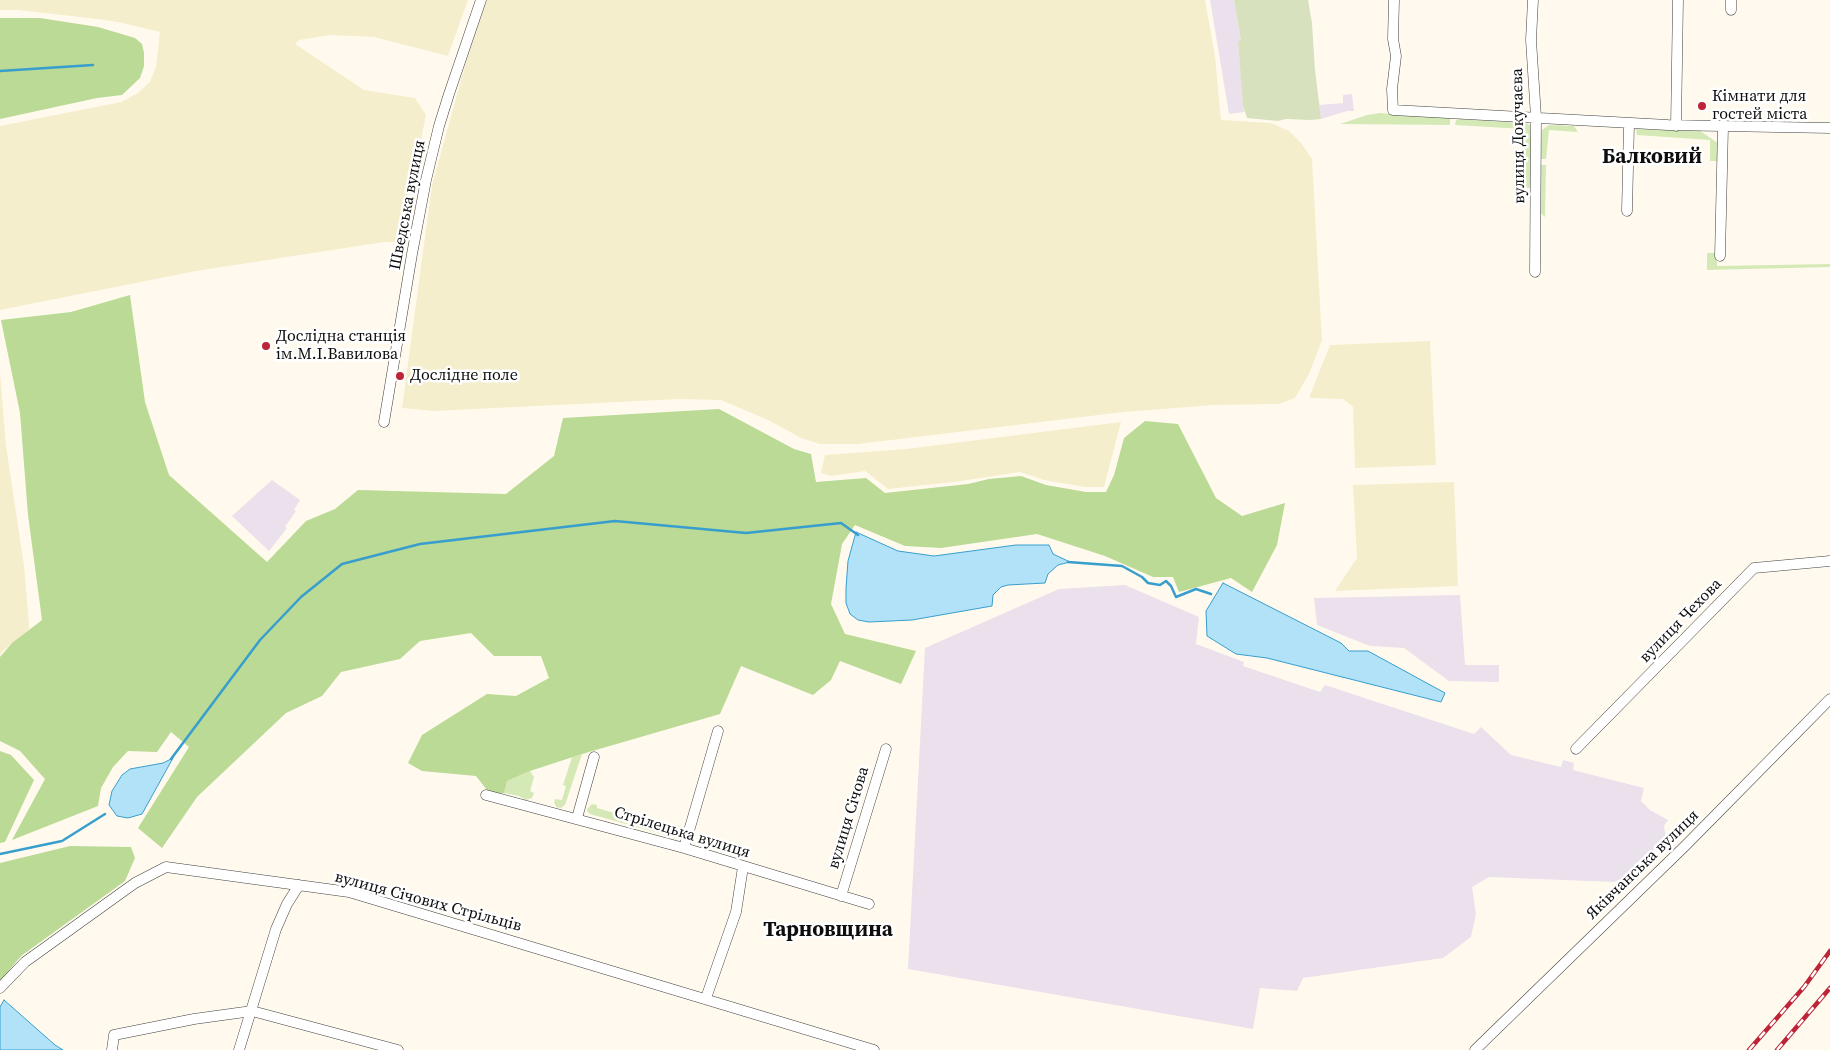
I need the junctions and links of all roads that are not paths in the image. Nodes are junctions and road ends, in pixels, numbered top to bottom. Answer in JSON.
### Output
{"nodes":[{"id":1,"x":482,"y":0,"type":"edge"},
{"id":2,"x":1394,"y":0,"type":"edge"},
{"id":3,"x":1533,"y":0,"type":"edge"},
{"id":4,"x":1678,"y":0,"type":"edge"},
{"id":5,"x":1536,"y":117,"type":"junction"},
{"id":6,"x":1629,"y":124,"type":"junction"},
{"id":7,"x":1676,"y":126,"type":"junction"},
{"id":8,"x":1723,"y":127,"type":"junction"},
{"id":9,"x":1830,"y":128,"type":"edge"},
{"id":10,"x":1627,"y":211,"type":"dead end"},
{"id":11,"x":1720,"y":256,"type":"dead end"},
{"id":12,"x":1535,"y":272,"type":"dead end"},
{"id":13,"x":384,"y":422,"type":"dead end"},
{"id":14,"x":1830,"y":561,"type":"edge"},
{"id":15,"x":1830,"y":699,"type":"edge"},
{"id":16,"x":718,"y":731,"type":"dead end"},
{"id":17,"x":886,"y":749,"type":"dead end"},
{"id":18,"x":1576,"y":749,"type":"dead end"},
{"id":19,"x":594,"y":757,"type":"dead end"},
{"id":20,"x":486,"y":795,"type":"dead end"},
{"id":21,"x":577,"y":818,"type":"junction"},
{"id":22,"x":684,"y":848,"type":"junction"},
{"id":23,"x":743,"y":866,"type":"junction"},
{"id":24,"x":299,"y":886,"type":"junction"},
{"id":25,"x":841,"y":896,"type":"junction"},
{"id":26,"x":869,"y":904,"type":"dead end"},
{"id":27,"x":0,"y":988,"type":"edge"},
{"id":28,"x":706,"y":998,"type":"junction"},
{"id":29,"x":252,"y":1012,"type":"junction"},
{"id":30,"x":112,"y":1050,"type":"edge"},
{"id":31,"x":239,"y":1050,"type":"edge"},
{"id":32,"x":394,"y":1050,"type":"edge"},
{"id":33,"x":874,"y":1050,"type":"edge"},
{"id":34,"x":1475,"y":1050,"type":"edge"}],
"edges":[{"from":1,"to":13,"type":"street","name":"Шведська вулиця"},
{"from":2,"to":5,"type":"street"},
{"from":3,"to":5,"type":"street","name":"вулиця Докучаєва"},
{"from":4,"to":7,"type":"street"},
{"from":5,"to":6,"type":"street"},
{"from":5,"to":12,"type":"street","name":"вулиця Докучаєва"},
{"from":6,"to":7,"type":"street"},
{"from":6,"to":10,"type":"street"},
{"from":7,"to":8,"type":"street"},
{"from":8,"to":9,"type":"street"},
{"from":8,"to":11,"type":"street"},
{"from":14,"to":18,"type":"street","name":"вулиця Чехова"},
{"from":15,"to":34,"type":"street","name":"Яківчанська вулиця"},
{"from":16,"to":22,"type":"street"},
{"from":17,"to":25,"type":"street","name":"вулиця Січова"},
{"from":19,"to":21,"type":"street"},
{"from":20,"to":21,"type":"street","name":"Стрілецька вулиця"},
{"from":21,"to":22,"type":"street","name":"Стрілецька вулиця"},
{"from":22,"to":23,"type":"street","name":"Стрілецька вулиця"},
{"from":23,"to":25,"type":"street","name":"Стрілецька вулиця"},
{"from":23,"to":28,"type":"street"},
{"from":24,"to":27,"type":"street","name":"вулиця Січових Стрільців"},
{"from":24,"to":28,"type":"street","name":"вулиця Січових Стрільців"},
{"from":24,"to":29,"type":"street"},
{"from":25,"to":26,"type":"street","name":"Стрілецька вулиця"},
{"from":28,"to":33,"type":"street","name":"вулиця Січових Стрільців"},
{"from":29,"to":30,"type":"street"},
{"from":29,"to":31,"type":"street"},
{"from":29,"to":32,"type":"street"}]}
